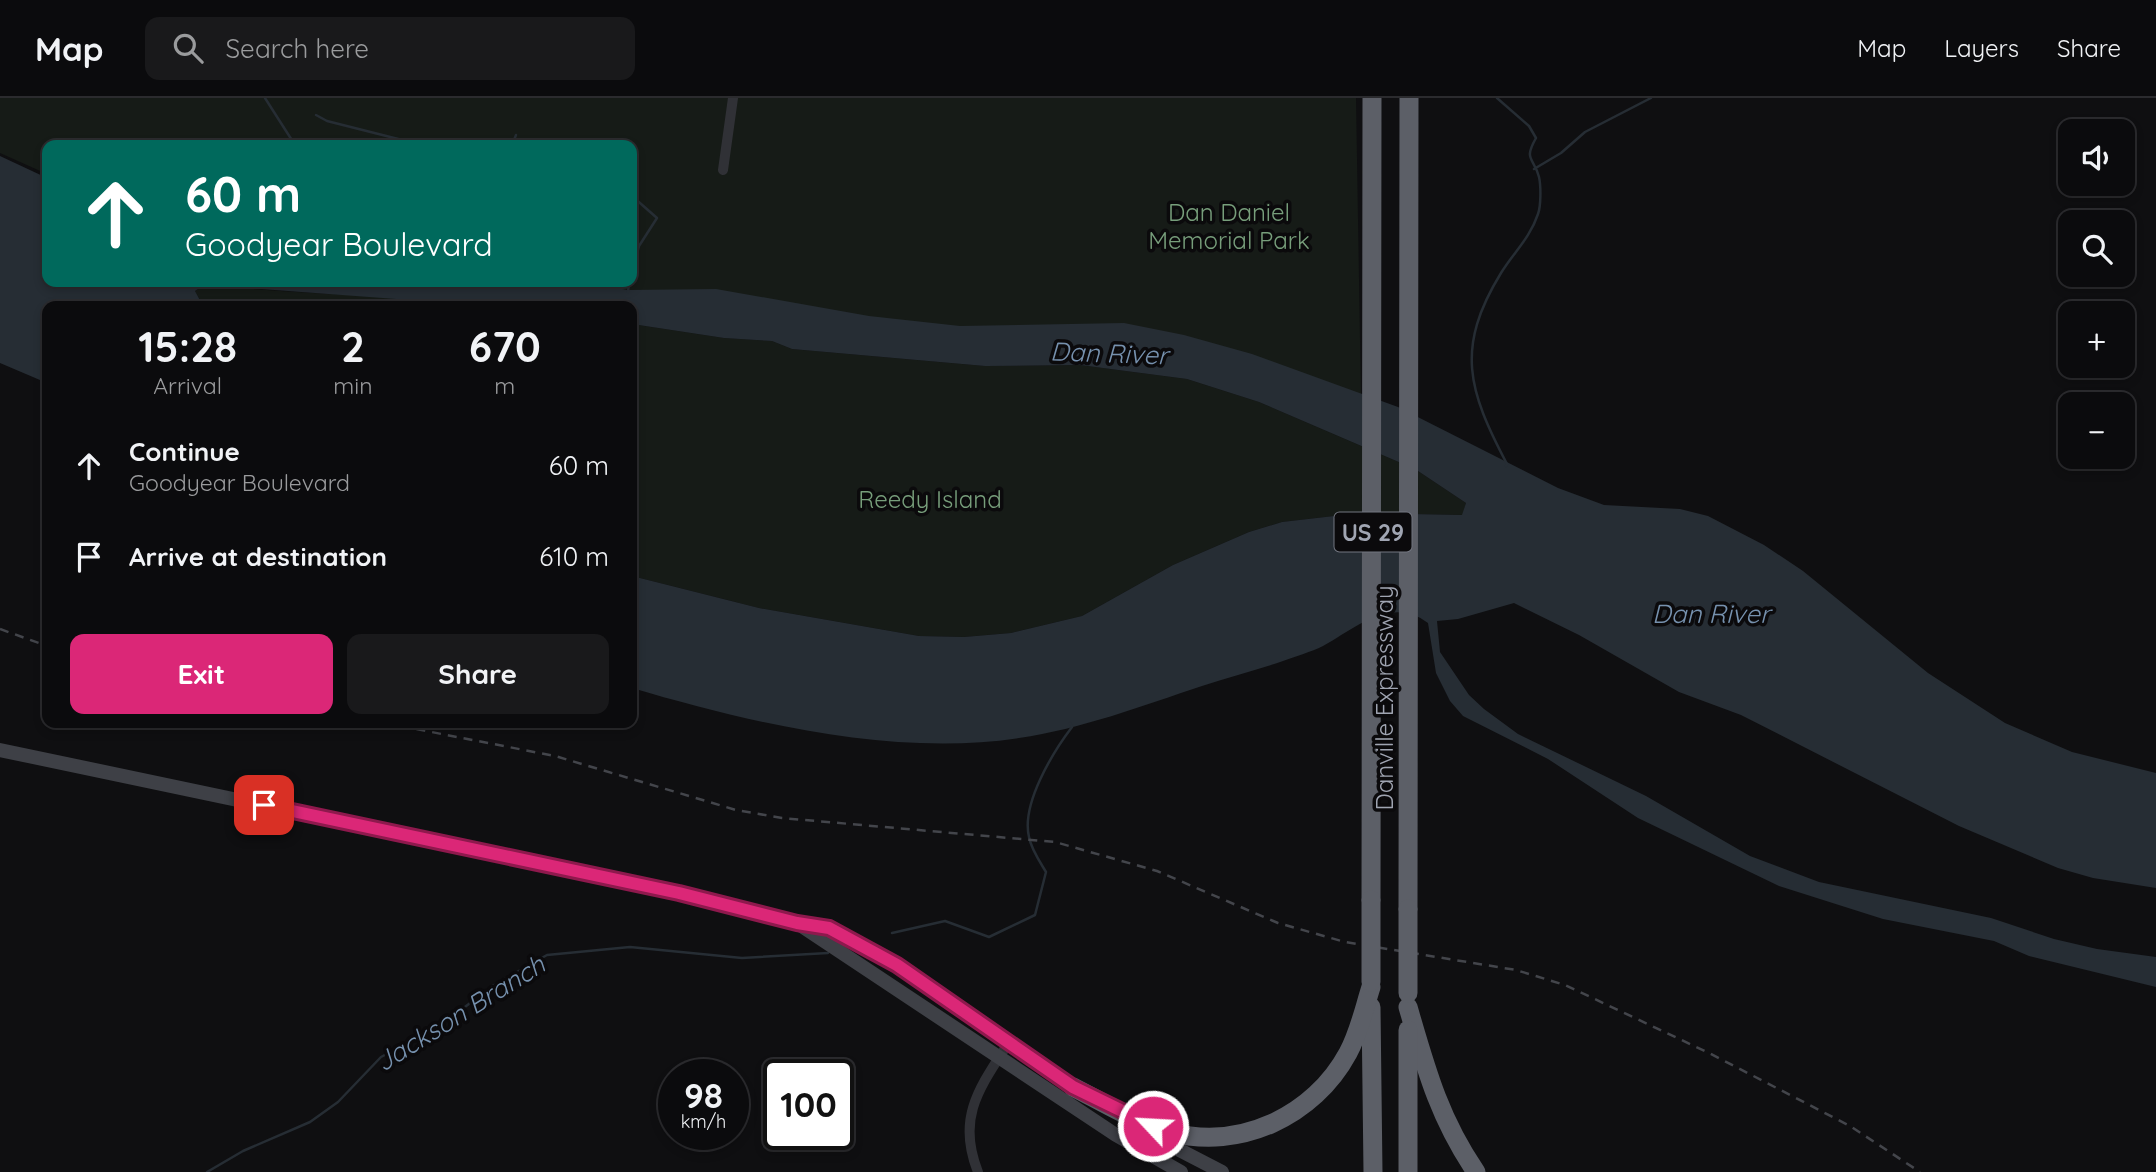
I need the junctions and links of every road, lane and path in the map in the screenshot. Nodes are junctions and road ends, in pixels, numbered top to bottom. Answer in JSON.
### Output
{"nodes":[{"id":1,"x":733,"y":98,"type":"edge"},
{"id":2,"x":1372,"y":98,"type":"edge"},
{"id":3,"x":1409,"y":98,"type":"edge"},
{"id":4,"x":1415,"y":98,"type":"edge"},
{"id":5,"x":1409,"y":120,"type":"junction"},
{"id":6,"x":723,"y":170,"type":"dead end"},
{"id":7,"x":0,"y":750,"type":"edge"},
{"id":8,"x":797,"y":923,"type":"junction"},
{"id":9,"x":1371,"y":985,"type":"junction"},
{"id":10,"x":1408,"y":1000,"type":"junction"},
{"id":11,"x":1009,"y":1042,"type":"junction"},
{"id":12,"x":999,"y":1057,"type":"junction"},
{"id":13,"x":1073,"y":1087,"type":"junction"},
{"id":14,"x":978,"y":1172,"type":"edge"},
{"id":15,"x":1181,"y":1172,"type":"edge"},
{"id":16,"x":1222,"y":1172,"type":"edge"},
{"id":17,"x":1373,"y":1172,"type":"edge"},
{"id":18,"x":1408,"y":1172,"type":"edge"},
{"id":19,"x":1476,"y":1172,"type":"edge"}],
"edges":[{"from":1,"to":6,"type":"street"},
{"from":2,"to":9,"type":"highway","name":"Danville Expressway","number":"US 29","bridge":true},
{"from":3,"to":5,"type":"highway","name":"Danville Expressway","number":"US 29"},
{"from":4,"to":5,"type":"highway"},
{"from":5,"to":10,"type":"highway","name":"Danville Expressway","number":"US 29","bridge":true},
{"from":7,"to":8,"type":"main road"},
{"from":8,"to":11,"type":"main road"},
{"from":8,"to":12,"type":"main road"},
{"from":9,"to":13,"type":"highway"},
{"from":9,"to":17,"type":"highway","name":"Danville Expressway","number":"US 29"},
{"from":10,"to":18,"type":"highway","name":"Danville Expressway","number":"US 29"},
{"from":10,"to":19,"type":"highway"},
{"from":11,"to":12,"type":"street"},
{"from":11,"to":13,"type":"main road"},
{"from":12,"to":14,"type":"street"},
{"from":12,"to":15,"type":"main road"},
{"from":13,"to":16,"type":"main road"}]}
